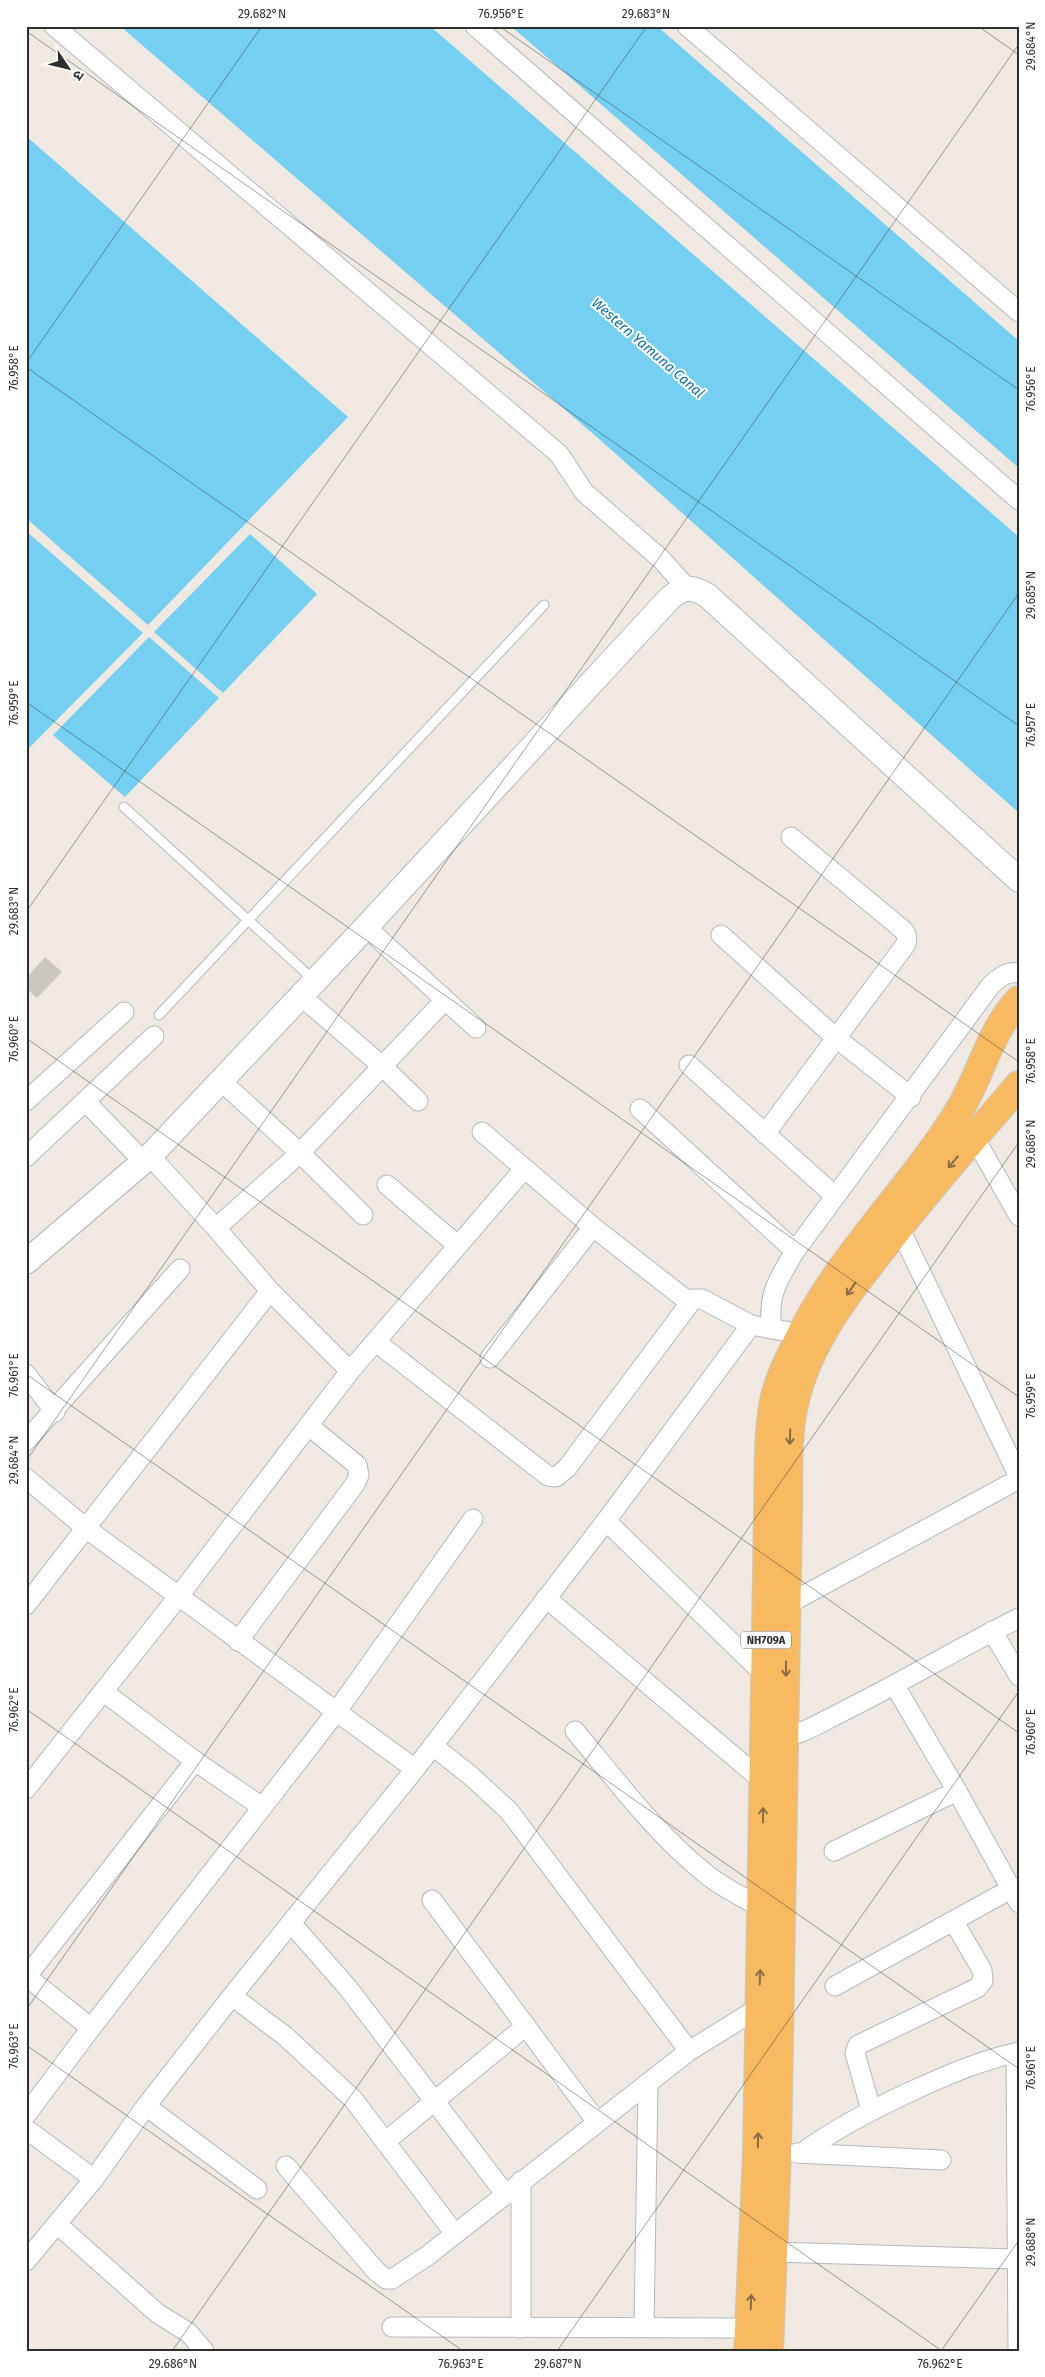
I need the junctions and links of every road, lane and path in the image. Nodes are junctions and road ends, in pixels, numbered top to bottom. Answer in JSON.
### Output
{"nodes":[{"id":1,"x":54,"y":26,"type":"edge"},
{"id":2,"x":475,"y":26,"type":"edge"},
{"id":3,"x":687,"y":26,"type":"edge"},
{"id":4,"x":1019,"y":312,"type":"edge"},
{"id":5,"x":1019,"y":500,"type":"edge"},
{"id":6,"x":686,"y":587,"type":"junction"},
{"id":7,"x":544,"y":605,"type":"dead end"},
{"id":8,"x":124,"y":807,"type":"dead end"},
{"id":9,"x":791,"y":838,"type":"dead end"},
{"id":10,"x":1019,"y":880,"type":"edge"},
{"id":11,"x":248,"y":920,"type":"junction"},
{"id":12,"x":366,"y":927,"type":"junction"},
{"id":13,"x":721,"y":935,"type":"dead end"},
{"id":14,"x":1019,"y":973,"type":"edge"},
{"id":15,"x":308,"y":988,"type":"junction"},
{"id":16,"x":445,"y":1000,"type":"junction"},
{"id":17,"x":1019,"y":1000,"type":"edge"},
{"id":18,"x":124,"y":1012,"type":"dead end"},
{"id":19,"x":159,"y":1015,"type":"dead end"},
{"id":20,"x":476,"y":1028,"type":"dead end"},
{"id":21,"x":154,"y":1036,"type":"dead end"},
{"id":22,"x":835,"y":1037,"type":"junction"},
{"id":23,"x":382,"y":1066,"type":"junction"},
{"id":24,"x":689,"y":1066,"type":"dead end"},
{"id":25,"x":220,"y":1081,"type":"junction"},
{"id":26,"x":1019,"y":1085,"type":"edge"},
{"id":27,"x":911,"y":1097,"type":"junction"},
{"id":28,"x":26,"y":1101,"type":"edge"},
{"id":29,"x":85,"y":1101,"type":"junction"},
{"id":30,"x":418,"y":1101,"type":"dead end"},
{"id":31,"x":640,"y":1109,"type":"dead end"},
{"id":32,"x":482,"y":1132,"type":"dead end"},
{"id":33,"x":766,"y":1134,"type":"junction"},
{"id":34,"x":974,"y":1137,"type":"junction"},
{"id":35,"x":300,"y":1153,"type":"junction"},
{"id":36,"x":26,"y":1156,"type":"edge"},
{"id":37,"x":147,"y":1159,"type":"junction"},
{"id":38,"x":524,"y":1169,"type":"junction"},
{"id":39,"x":387,"y":1185,"type":"dead end"},
{"id":40,"x":835,"y":1196,"type":"junction"},
{"id":41,"x":363,"y":1215,"type":"dead end"},
{"id":42,"x":1019,"y":1216,"type":"edge"},
{"id":43,"x":593,"y":1227,"type":"junction"},
{"id":44,"x":899,"y":1227,"type":"junction"},
{"id":45,"x":216,"y":1228,"type":"junction"},
{"id":46,"x":457,"y":1245,"type":"junction"},
{"id":47,"x":795,"y":1251,"type":"junction"},
{"id":48,"x":26,"y":1262,"type":"edge"},
{"id":49,"x":180,"y":1269,"type":"dead end"},
{"id":50,"x":270,"y":1291,"type":"junction"},
{"id":51,"x":689,"y":1302,"type":"junction"},
{"id":52,"x":750,"y":1325,"type":"junction"},
{"id":53,"x":772,"y":1329,"type":"junction"},
{"id":54,"x":801,"y":1334,"type":"junction"},
{"id":55,"x":376,"y":1342,"type":"junction"},
{"id":56,"x":490,"y":1358,"type":"dead end"},
{"id":57,"x":350,"y":1372,"type":"junction"},
{"id":58,"x":26,"y":1375,"type":"edge"},
{"id":59,"x":55,"y":1412,"type":"junction"},
{"id":60,"x":309,"y":1426,"type":"junction"},
{"id":61,"x":26,"y":1442,"type":"edge"},
{"id":62,"x":26,"y":1478,"type":"edge"},
{"id":63,"x":1019,"y":1478,"type":"edge"},
{"id":64,"x":473,"y":1519,"type":"dead end"},
{"id":65,"x":606,"y":1521,"type":"junction"},
{"id":66,"x":87,"y":1530,"type":"junction"},
{"id":67,"x":178,"y":1597,"type":"junction"},
{"id":68,"x":546,"y":1598,"type":"junction"},
{"id":69,"x":26,"y":1605,"type":"edge"},
{"id":70,"x":786,"y":1605,"type":"junction"},
{"id":71,"x":1019,"y":1618,"type":"edge"},
{"id":72,"x":992,"y":1632,"type":"junction"},
{"id":73,"x":238,"y":1641,"type":"junction"},
{"id":74,"x":766,"y":1676,"type":"junction"},
{"id":75,"x":1019,"y":1676,"type":"edge"},
{"id":76,"x":895,"y":1686,"type":"junction"},
{"id":77,"x":104,"y":1692,"type":"junction"},
{"id":78,"x":336,"y":1711,"type":"junction"},
{"id":79,"x":574,"y":1732,"type":"dead end"},
{"id":80,"x":774,"y":1738,"type":"junction"},
{"id":81,"x":433,"y":1746,"type":"junction"},
{"id":82,"x":195,"y":1761,"type":"junction"},
{"id":83,"x":415,"y":1769,"type":"junction"},
{"id":84,"x":763,"y":1781,"type":"junction"},
{"id":85,"x":26,"y":1789,"type":"edge"},
{"id":86,"x":957,"y":1791,"type":"junction"},
{"id":87,"x":262,"y":1807,"type":"junction"},
{"id":88,"x":834,"y":1851,"type":"dead end"},
{"id":89,"x":1015,"y":1896,"type":"edge"},
{"id":90,"x":432,"y":1900,"type":"dead end"},
{"id":91,"x":762,"y":1908,"type":"junction"},
{"id":92,"x":954,"y":1922,"type":"junction"},
{"id":93,"x":291,"y":1923,"type":"junction"},
{"id":94,"x":26,"y":1976,"type":"edge"},
{"id":95,"x":835,"y":1986,"type":"dead end"},
{"id":96,"x":232,"y":1996,"type":"junction"},
{"id":97,"x":760,"y":2007,"type":"junction"},
{"id":98,"x":526,"y":2026,"type":"junction"},
{"id":99,"x":91,"y":2028,"type":"junction"},
{"id":100,"x":689,"y":2051,"type":"junction"},
{"id":101,"x":1017,"y":2052,"type":"edge"},
{"id":102,"x":648,"y":2083,"type":"junction"},
{"id":103,"x":434,"y":2102,"type":"junction"},
{"id":104,"x":146,"y":2106,"type":"junction"},
{"id":105,"x":870,"y":2110,"type":"junction"},
{"id":106,"x":26,"y":2115,"type":"edge"},
{"id":107,"x":597,"y":2122,"type":"junction"},
{"id":108,"x":26,"y":2130,"type":"edge"},
{"id":109,"x":386,"y":2141,"type":"junction"},
{"id":110,"x":790,"y":2153,"type":"junction"},
{"id":111,"x":941,"y":2160,"type":"dead end"},
{"id":112,"x":286,"y":2166,"type":"dead end"},
{"id":113,"x":94,"y":2179,"type":"junction"},
{"id":114,"x":521,"y":2182,"type":"junction"},
{"id":115,"x":257,"y":2189,"type":"dead end"},
{"id":116,"x":506,"y":2194,"type":"junction"},
{"id":117,"x":57,"y":2224,"type":"junction"},
{"id":118,"x":455,"y":2234,"type":"junction"},
{"id":119,"x":773,"y":2252,"type":"junction"},
{"id":120,"x":1017,"y":2258,"type":"edge"},
{"id":121,"x":26,"y":2261,"type":"edge"},
{"id":122,"x":392,"y":2326,"type":"dead end"},
{"id":123,"x":644,"y":2327,"type":"junction"},
{"id":124,"x":521,"y":2328,"type":"junction"},
{"id":125,"x":749,"y":2340,"type":"edge"},
{"id":126,"x":204,"y":2351,"type":"edge"},
{"id":127,"x":769,"y":2351,"type":"edge"},
{"id":128,"x":1018,"y":2351,"type":"edge"}],
"edges":[{"from":1,"to":6,"type":"street"},
{"from":2,"to":5,"type":"street"},
{"from":3,"to":4,"type":"street"},
{"from":6,"to":10,"type":"street"},
{"from":6,"to":12,"type":"street"},
{"from":7,"to":11,"type":"lane"},
{"from":8,"to":11,"type":"lane"},
{"from":9,"to":22,"type":"street"},
{"from":11,"to":15,"type":"lane"},
{"from":11,"to":19,"type":"lane"},
{"from":12,"to":15,"type":"street"},
{"from":12,"to":16,"type":"street"},
{"from":13,"to":22,"type":"street"},
{"from":14,"to":27,"type":"street"},
{"from":15,"to":23,"type":"street"},
{"from":15,"to":25,"type":"street"},
{"from":16,"to":20,"type":"street"},
{"from":16,"to":23,"type":"street"},
{"from":17,"to":54,"type":"highway","number":"NH709A"},
{"from":18,"to":28,"type":"street"},
{"from":21,"to":29,"type":"street"},
{"from":22,"to":27,"type":"street"},
{"from":22,"to":33,"type":"street"},
{"from":23,"to":30,"type":"street"},
{"from":23,"to":35,"type":"street"},
{"from":24,"to":33,"type":"street"},
{"from":25,"to":35,"type":"street"},
{"from":25,"to":37,"type":"street"},
{"from":26,"to":34,"type":"highway","number":"NH709A"},
{"from":27,"to":40,"type":"street"},
{"from":29,"to":36,"type":"street"},
{"from":29,"to":37,"type":"street"},
{"from":31,"to":47,"type":"street"},
{"from":32,"to":38,"type":"street"},
{"from":33,"to":40,"type":"street"},
{"from":34,"to":42,"type":"street"},
{"from":34,"to":44,"type":"highway","number":"NH709A","one_way":true},
{"from":35,"to":41,"type":"street"},
{"from":35,"to":45,"type":"street"},
{"from":37,"to":45,"type":"street"},
{"from":37,"to":48,"type":"street"},
{"from":38,"to":43,"type":"street"},
{"from":38,"to":46,"type":"street"},
{"from":39,"to":46,"type":"street"},
{"from":40,"to":47,"type":"street"},
{"from":43,"to":51,"type":"street"},
{"from":43,"to":56,"type":"street"},
{"from":44,"to":63,"type":"street"},
{"from":44,"to":70,"type":"highway","number":"NH709A","one_way":true},
{"from":45,"to":50,"type":"street"},
{"from":46,"to":55,"type":"street"},
{"from":47,"to":53,"type":"street"},
{"from":49,"to":59,"type":"street"},
{"from":50,"to":57,"type":"street"},
{"from":50,"to":66,"type":"street"},
{"from":51,"to":52,"type":"street"},
{"from":51,"to":55,"type":"street"},
{"from":52,"to":53,"type":"street"},
{"from":52,"to":65,"type":"street"},
{"from":53,"to":54,"type":"street"},
{"from":54,"to":74,"type":"highway","number":"NH709A"},
{"from":55,"to":57,"type":"street"},
{"from":57,"to":60,"type":"street"},
{"from":58,"to":59,"type":"street"},
{"from":59,"to":61,"type":"street"},
{"from":60,"to":67,"type":"street"},
{"from":60,"to":73,"type":"street"},
{"from":62,"to":66,"type":"street"},
{"from":63,"to":70,"type":"street"},
{"from":64,"to":78,"type":"street"},
{"from":65,"to":68,"type":"street"},
{"from":65,"to":74,"type":"street"},
{"from":66,"to":67,"type":"street"},
{"from":66,"to":69,"type":"street"},
{"from":67,"to":73,"type":"street"},
{"from":67,"to":77,"type":"street"},
{"from":68,"to":81,"type":"street"},
{"from":68,"to":84,"type":"street"},
{"from":70,"to":80,"type":"highway","number":"NH709A","one_way":true},
{"from":71,"to":72,"type":"street"},
{"from":72,"to":75,"type":"street"},
{"from":72,"to":76,"type":"street"},
{"from":73,"to":78,"type":"street"},
{"from":74,"to":80,"type":"highway","number":"NH709A"},
{"from":76,"to":80,"type":"street"},
{"from":76,"to":86,"type":"street"},
{"from":77,"to":82,"type":"street"},
{"from":77,"to":85,"type":"street"},
{"from":78,"to":83,"type":"street"},
{"from":78,"to":87,"type":"street"},
{"from":79,"to":91,"type":"street"},
{"from":80,"to":84,"type":"highway","number":"NH709A"},
{"from":80,"to":110,"type":"highway","number":"NH709A"},
{"from":81,"to":83,"type":"street"},
{"from":81,"to":100,"type":"street"},
{"from":82,"to":87,"type":"street"},
{"from":82,"to":94,"type":"street"},
{"from":83,"to":93,"type":"street"},
{"from":91,"to":84,"type":"highway","number":"NH709A","one_way":true},
{"from":86,"to":88,"type":"street"},
{"from":86,"to":89,"type":"street"},
{"from":87,"to":99,"type":"street"},
{"from":89,"to":92,"type":"street"},
{"from":90,"to":98,"type":"street"},
{"from":97,"to":91,"type":"highway","number":"NH709A","one_way":true},
{"from":92,"to":95,"type":"street"},
{"from":92,"to":105,"type":"street"},
{"from":93,"to":96,"type":"street"},
{"from":93,"to":103,"type":"street"},
{"from":94,"to":99,"type":"street"},
{"from":96,"to":104,"type":"street"},
{"from":96,"to":109,"type":"street"},
{"from":97,"to":100,"type":"street"},
{"from":125,"to":97,"type":"highway","number":"NH709A","one_way":true},
{"from":98,"to":103,"type":"street"},
{"from":98,"to":107,"type":"street"},
{"from":99,"to":106,"type":"street"},
{"from":100,"to":102,"type":"street"},
{"from":101,"to":105,"type":"street"},
{"from":101,"to":120,"type":"street"},
{"from":102,"to":107,"type":"street"},
{"from":102,"to":123,"type":"street"},
{"from":103,"to":109,"type":"street"},
{"from":103,"to":116,"type":"street"},
{"from":104,"to":113,"type":"street"},
{"from":104,"to":115,"type":"street"},
{"from":105,"to":110,"type":"street"},
{"from":107,"to":114,"type":"street"},
{"from":108,"to":113,"type":"street"},
{"from":109,"to":118,"type":"street"},
{"from":110,"to":111,"type":"street"},
{"from":110,"to":119,"type":"highway","number":"NH709A"},
{"from":112,"to":118,"type":"street"},
{"from":113,"to":117,"type":"street"},
{"from":114,"to":116,"type":"street"},
{"from":114,"to":124,"type":"street"},
{"from":116,"to":118,"type":"street"},
{"from":117,"to":121,"type":"street"},
{"from":117,"to":126,"type":"street"},
{"from":119,"to":120,"type":"street"},
{"from":119,"to":127,"type":"highway","number":"NH709A"},
{"from":120,"to":128,"type":"street"},
{"from":122,"to":124,"type":"street"},
{"from":123,"to":124,"type":"street"},
{"from":123,"to":125,"type":"street"}]}
